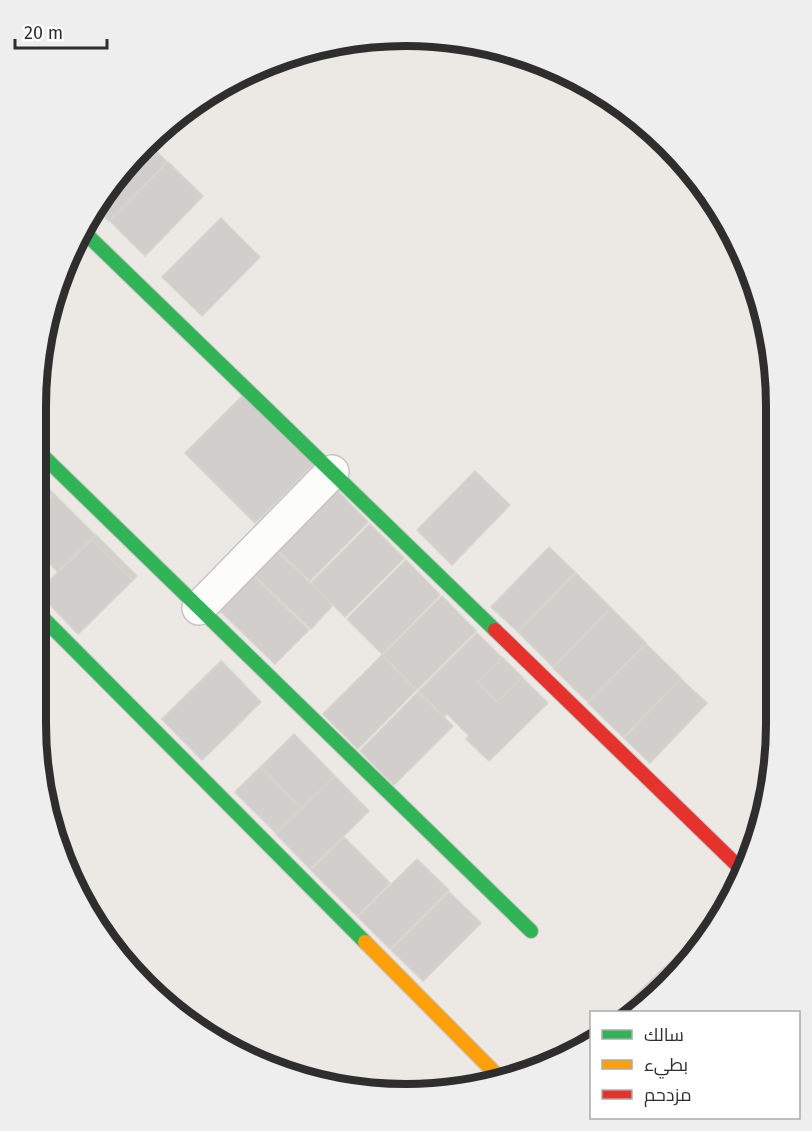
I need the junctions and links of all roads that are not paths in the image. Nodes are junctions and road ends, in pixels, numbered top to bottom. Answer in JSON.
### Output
{"nodes":[{"id":1,"x":89,"y":237,"type":"edge"},
{"id":2,"x":46,"y":459,"type":"edge"},
{"id":3,"x":332,"y":472,"type":"junction"},
{"id":4,"x":199,"y":608,"type":"junction"},
{"id":5,"x":46,"y":621,"type":"edge"},
{"id":6,"x":737,"y":865,"type":"edge"},
{"id":7,"x":531,"y":930,"type":"dead end"},
{"id":8,"x":495,"y":1073,"type":"edge"}],
"edges":[{"from":1,"to":3,"type":"street"},
{"from":2,"to":4,"type":"street"},
{"from":3,"to":4,"type":"street"},
{"from":3,"to":6,"type":"street"},
{"from":4,"to":7,"type":"street"},
{"from":5,"to":8,"type":"street"}]}
